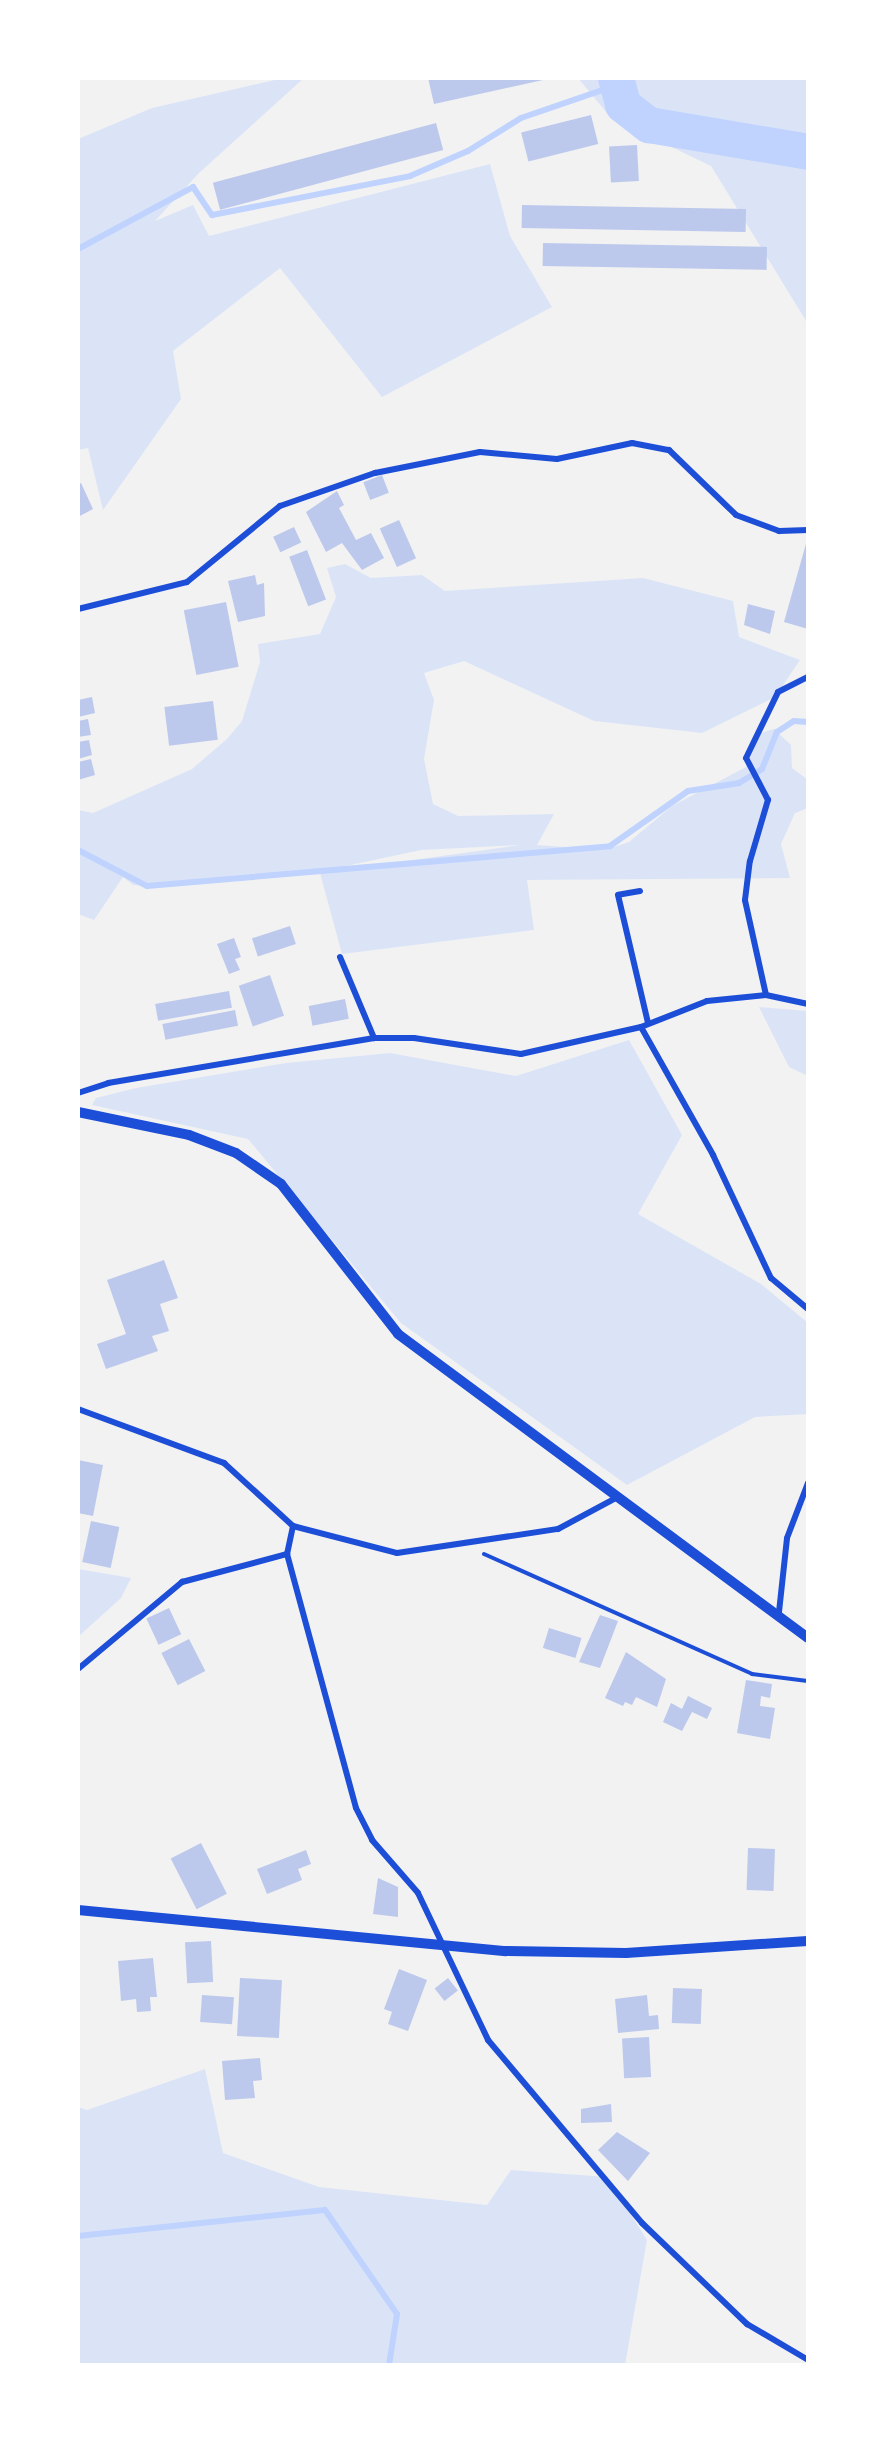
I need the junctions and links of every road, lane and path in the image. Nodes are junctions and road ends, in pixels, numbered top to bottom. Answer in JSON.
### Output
{"nodes":[{"id":1,"x":808,"y":530,"type":"edge"},
{"id":2,"x":78,"y":609,"type":"edge"},
{"id":3,"x":808,"y":677,"type":"edge"},
{"id":4,"x":640,"y":891,"type":"dead end"},
{"id":5,"x":340,"y":957,"type":"dead end"},
{"id":6,"x":766,"y":994,"type":"junction"},
{"id":7,"x":808,"y":1004,"type":"edge"},
{"id":8,"x":648,"y":1023,"type":"junction"},
{"id":9,"x":641,"y":1027,"type":"junction"},
{"id":10,"x":374,"y":1038,"type":"junction"},
{"id":11,"x":78,"y":1093,"type":"edge"},
{"id":12,"x":78,"y":1112,"type":"edge"},
{"id":13,"x":808,"y":1309,"type":"edge"},
{"id":14,"x":78,"y":1409,"type":"edge"},
{"id":15,"x":808,"y":1483,"type":"edge"},
{"id":16,"x":622,"y":1495,"type":"junction"},
{"id":17,"x":293,"y":1526,"type":"junction"},
{"id":18,"x":454,"y":1548,"type":"junction"},
{"id":19,"x":287,"y":1554,"type":"junction"},
{"id":20,"x":779,"y":1612,"type":"junction"},
{"id":21,"x":808,"y":1638,"type":"edge"},
{"id":22,"x":78,"y":1669,"type":"edge"},
{"id":23,"x":808,"y":1681,"type":"edge"},
{"id":24,"x":78,"y":1910,"type":"edge"},
{"id":25,"x":808,"y":1941,"type":"edge"},
{"id":26,"x":448,"y":1947,"type":"junction"},
{"id":27,"x":808,"y":2360,"type":"edge"}],
"edges":[{"from":1,"to":2,"type":"street"},
{"from":3,"to":6,"type":"street"},
{"from":4,"to":8,"type":"street"},
{"from":5,"to":10,"type":"street"},
{"from":6,"to":7,"type":"street"},
{"from":6,"to":8,"type":"street"},
{"from":8,"to":9,"type":"street"},
{"from":9,"to":10,"type":"street"},
{"from":9,"to":13,"type":"street"},
{"from":10,"to":11,"type":"street"},
{"from":12,"to":16,"type":"street"},
{"from":14,"to":17,"type":"street"},
{"from":15,"to":20,"type":"street"},
{"from":16,"to":18,"type":"street"},
{"from":16,"to":20,"type":"street"},
{"from":17,"to":18,"type":"street"},
{"from":17,"to":19,"type":"street"},
{"from":18,"to":23,"type":"path"},
{"from":19,"to":22,"type":"street"},
{"from":19,"to":26,"type":"street"},
{"from":20,"to":21,"type":"street"},
{"from":24,"to":26,"type":"street"},
{"from":25,"to":26,"type":"street"},
{"from":26,"to":27,"type":"street"}]}
